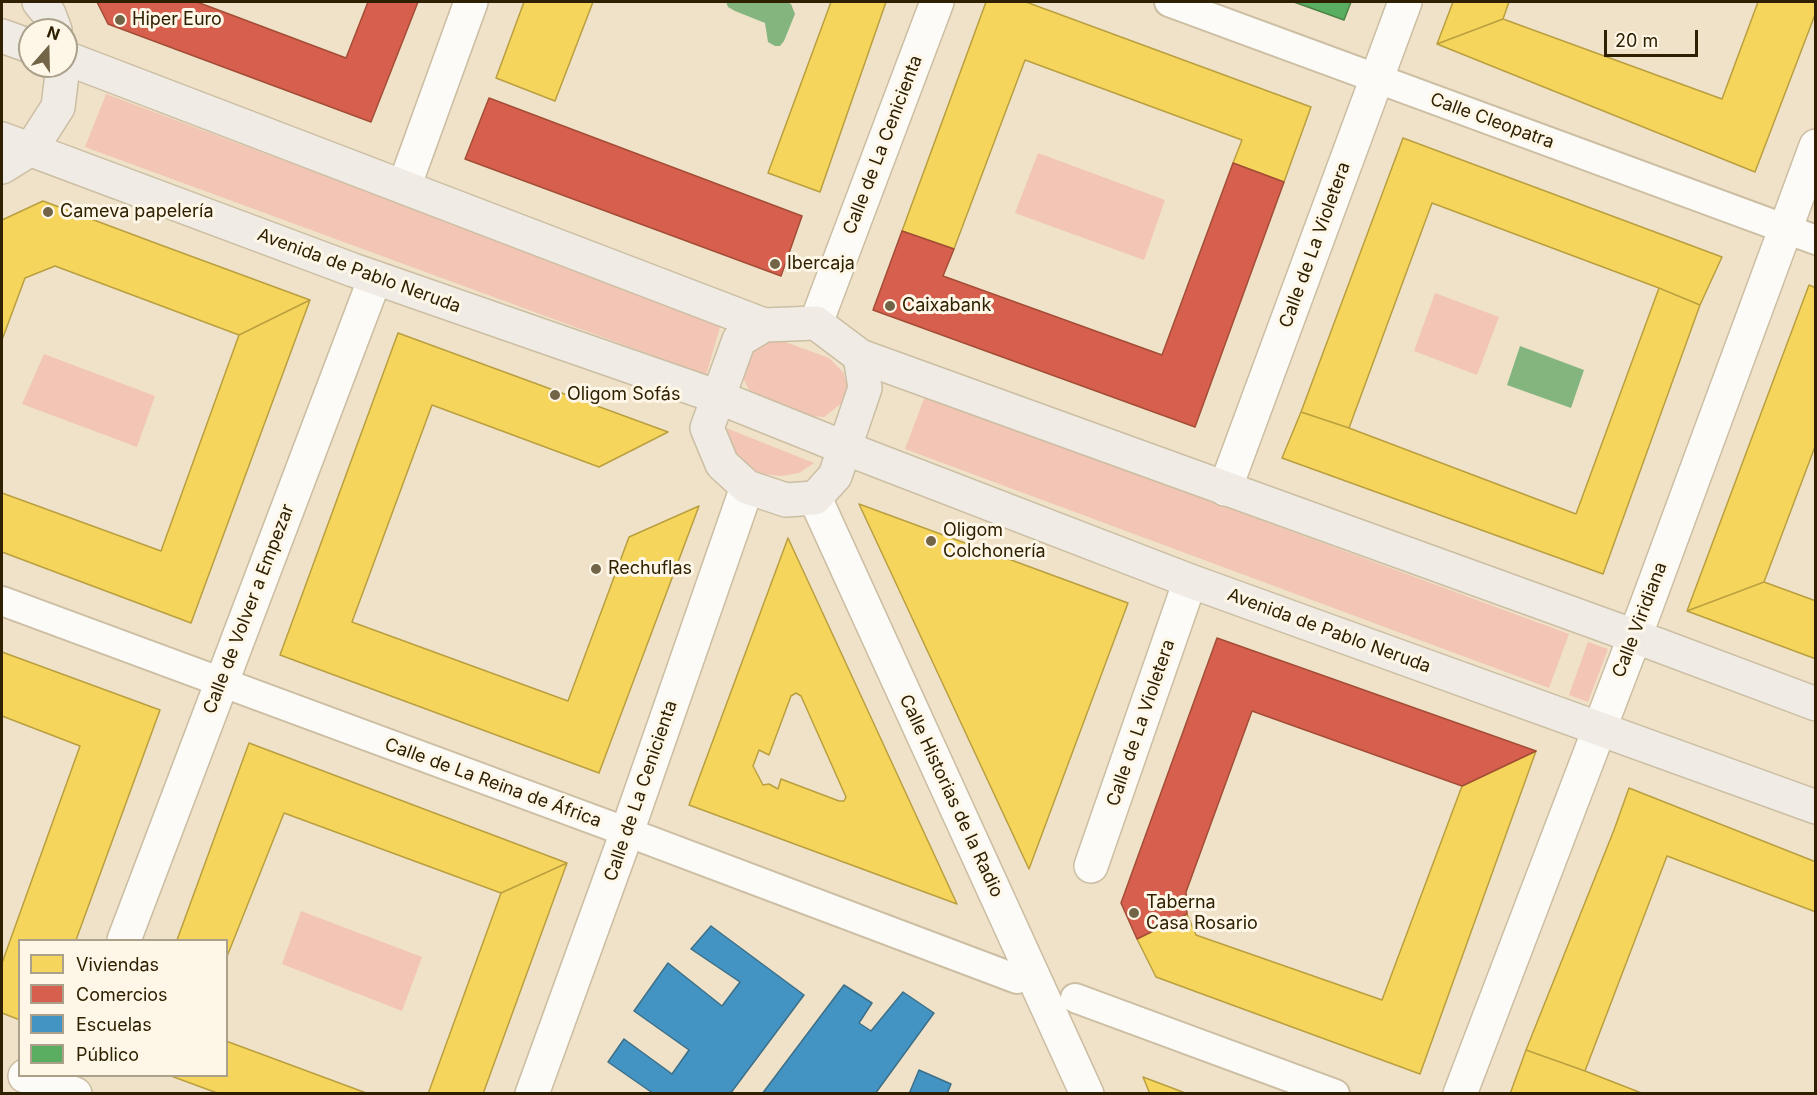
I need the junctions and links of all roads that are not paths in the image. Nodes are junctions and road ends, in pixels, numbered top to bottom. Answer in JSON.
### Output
{"nodes":[{"id":1,"x":39,"y":2,"type":"edge"},
{"id":2,"x":471,"y":2,"type":"edge"},
{"id":3,"x":937,"y":2,"type":"edge"},
{"id":4,"x":1169,"y":2,"type":"edge"},
{"id":5,"x":1405,"y":2,"type":"edge"},
{"id":6,"x":50,"y":18,"type":"edge"},
{"id":7,"x":2,"y":36,"type":"edge"},
{"id":8,"x":18,"y":42,"type":"edge"},
{"id":9,"x":78,"y":63,"type":"edge"},
{"id":10,"x":62,"y":78,"type":"edge"},
{"id":11,"x":1377,"y":78,"type":"junction"},
{"id":12,"x":16,"y":144,"type":"edge"},
{"id":13,"x":1815,"y":146,"type":"edge"},
{"id":14,"x":2,"y":167,"type":"edge"},
{"id":15,"x":404,"y":187,"type":"junction"},
{"id":16,"x":1785,"y":228,"type":"junction"},
{"id":17,"x":1815,"y":240,"type":"edge"},
{"id":18,"x":375,"y":278,"type":"junction"},
{"id":19,"x":816,"y":323,"type":"junction"},
{"id":20,"x":764,"y":325,"type":"junction"},
{"id":21,"x":860,"y":356,"type":"junction"},
{"id":22,"x":718,"y":398,"type":"junction"},
{"id":23,"x":845,"y":448,"type":"junction"},
{"id":24,"x":747,"y":487,"type":"junction"},
{"id":25,"x":1225,"y":489,"type":"junction"},
{"id":26,"x":815,"y":498,"type":"junction"},
{"id":27,"x":1190,"y":580,"type":"junction"},
{"id":28,"x":2,"y":601,"type":"edge"},
{"id":29,"x":1635,"y":636,"type":"junction"},
{"id":30,"x":221,"y":682,"type":"junction"},
{"id":31,"x":1815,"y":704,"type":"edge"},
{"id":32,"x":1599,"y":729,"type":"junction"},
{"id":33,"x":1815,"y":807,"type":"edge"},
{"id":34,"x":627,"y":832,"type":"junction"},
{"id":35,"x":1091,"y":866,"type":"dead end"},
{"id":36,"x":124,"y":939,"type":"edge"},
{"id":37,"x":1017,"y":979,"type":"dead end"},
{"id":38,"x":1075,"y":998,"type":"dead end"},
{"id":39,"x":2,"y":1067,"type":"edge"},
{"id":40,"x":18,"y":1072,"type":"edge"},
{"id":41,"x":30,"y":1077,"type":"edge"},
{"id":42,"x":72,"y":1087,"type":"edge"},
{"id":43,"x":532,"y":1094,"type":"edge"},
{"id":44,"x":1087,"y":1094,"type":"edge"},
{"id":45,"x":1335,"y":1094,"type":"edge"},
{"id":46,"x":1460,"y":1094,"type":"edge"}],
"edges":[{"from":1,"to":6,"type":"main road"},
{"from":2,"to":15,"type":"street"},
{"from":3,"to":19,"type":"street","name":"Calle de La Cenicienta"},
{"from":4,"to":11,"type":"street","name":"Calle Cleopatra"},
{"from":5,"to":11,"type":"street","name":"Calle de La Violetera"},
{"from":7,"to":8,"type":"main road"},
{"from":9,"to":15,"type":"main road"},
{"from":10,"to":12,"type":"main road"},
{"from":11,"to":16,"type":"street","name":"Calle Cleopatra"},
{"from":11,"to":25,"type":"street","name":"Calle de La Violetera"},
{"from":12,"to":14,"type":"main road"},
{"from":12,"to":18,"type":"main road","name":"Avenida de Pablo Neruda"},
{"from":13,"to":16,"type":"street","name":"Calle Viridiana"},
{"from":15,"to":20,"type":"main road"},
{"from":16,"to":17,"type":"street","name":"Calle Cleopatra"},
{"from":16,"to":29,"type":"street","name":"Calle Viridiana"},
{"from":18,"to":22,"type":"main road","name":"Avenida de Pablo Neruda"},
{"from":18,"to":30,"type":"street","name":"Calle de Volver a Empezar"},
{"from":19,"to":20,"type":"main road"},
{"from":19,"to":21,"type":"main road"},
{"from":20,"to":22,"type":"main road"},
{"from":21,"to":23,"type":"main road"},
{"from":21,"to":25,"type":"main road"},
{"from":22,"to":23,"type":"main road","name":"Avenida de Pablo Neruda"},
{"from":22,"to":24,"type":"main road"},
{"from":23,"to":26,"type":"main road"},
{"from":23,"to":27,"type":"main road","name":"Avenida de Pablo Neruda"},
{"from":24,"to":26,"type":"main road"},
{"from":24,"to":34,"type":"street","name":"Calle de La Cenicienta"},
{"from":25,"to":29,"type":"main road"},
{"from":26,"to":44,"type":"street","name":"Calle Historias de la Radio"},
{"from":27,"to":32,"type":"main road","name":"Avenida de Pablo Neruda"},
{"from":27,"to":35,"type":"street","name":"Calle de La Violetera"},
{"from":28,"to":30,"type":"street","name":"Calle de La Reina de África"},
{"from":29,"to":31,"type":"main road"},
{"from":29,"to":32,"type":"street","name":"Calle Viridiana"},
{"from":30,"to":34,"type":"street","name":"Calle de La Reina de África"},
{"from":30,"to":36,"type":"street","name":"Calle de Volver a Empezar"},
{"from":32,"to":33,"type":"main road","name":"Avenida de Pablo Neruda"},
{"from":32,"to":46,"type":"street","name":"Calle Viridiana"},
{"from":34,"to":37,"type":"street","name":"Calle de La Reina de África"},
{"from":34,"to":43,"type":"street","name":"Calle de La Cenicienta"},
{"from":38,"to":45,"type":"street"},
{"from":39,"to":40,"type":"street"},
{"from":41,"to":42,"type":"street"}]}
